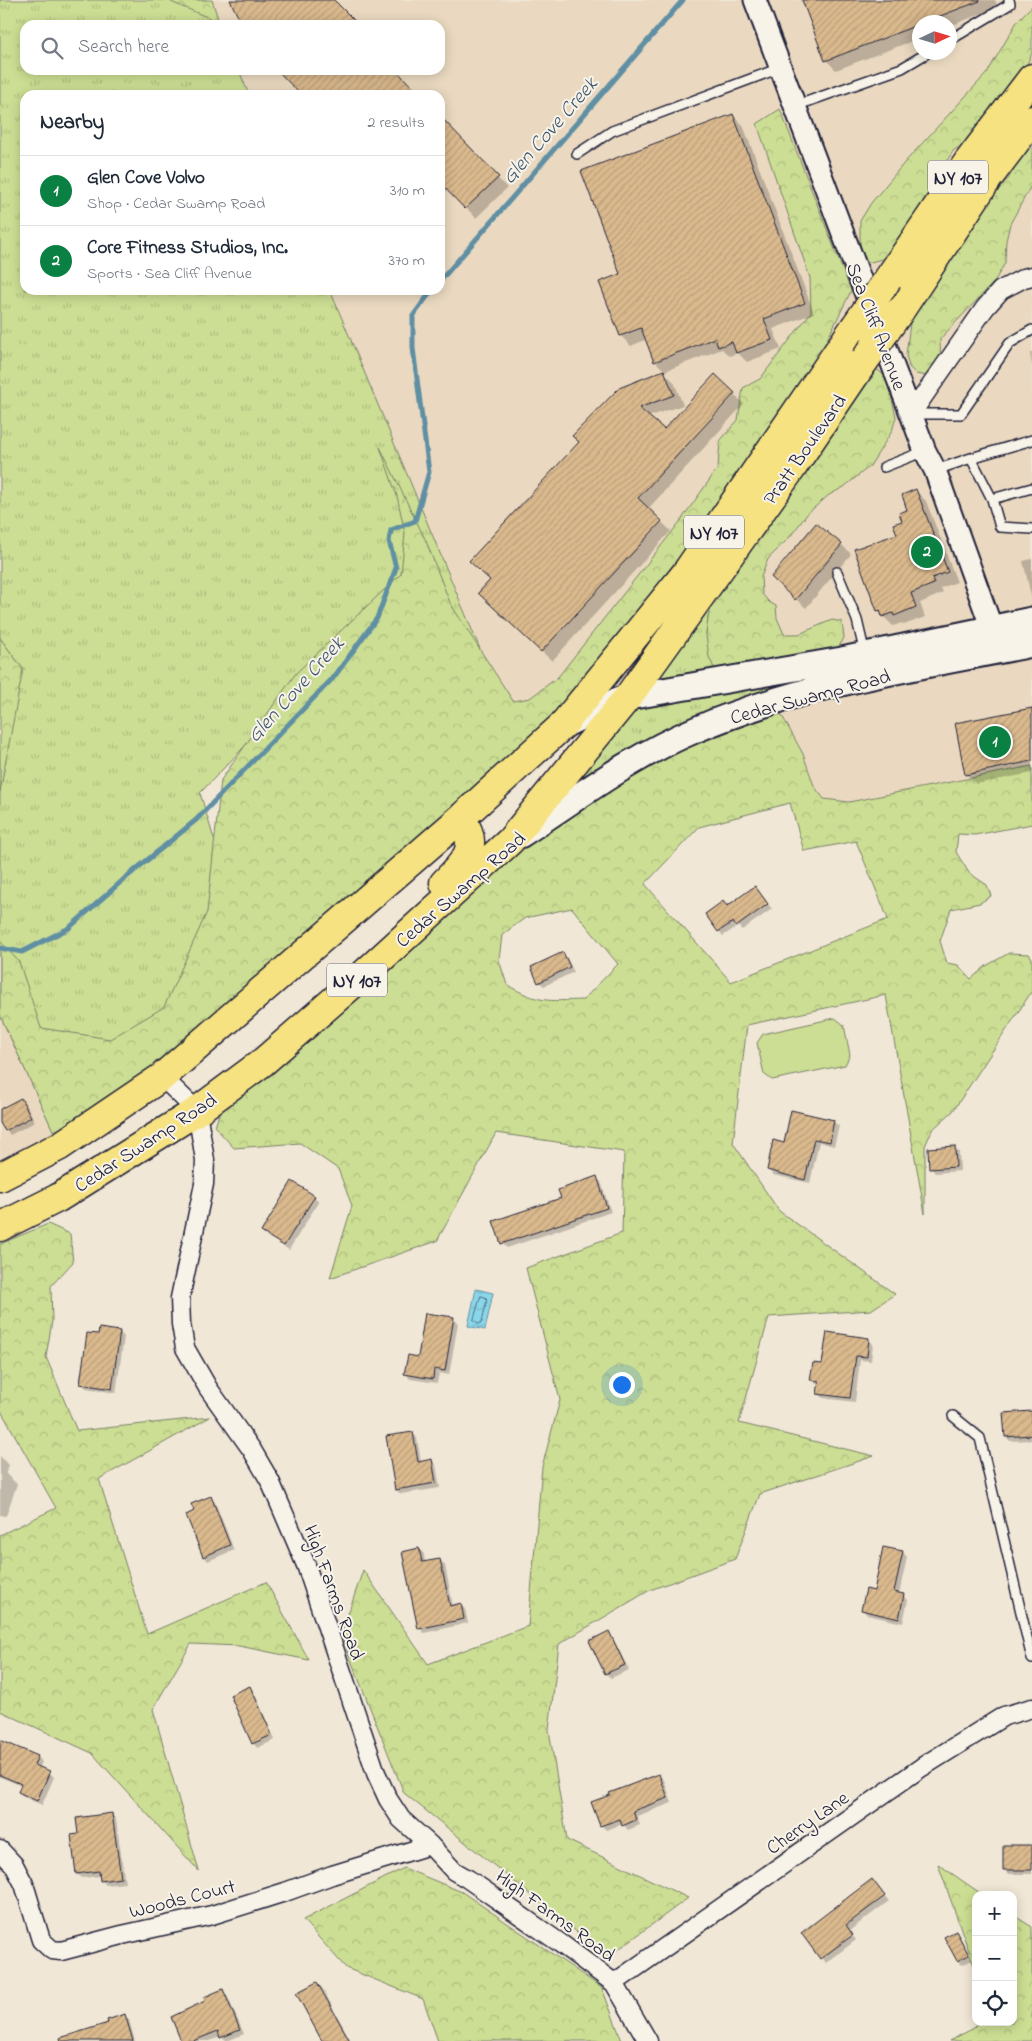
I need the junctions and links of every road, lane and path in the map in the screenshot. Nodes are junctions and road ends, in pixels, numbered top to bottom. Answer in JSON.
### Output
{"nodes":[{"id":1,"x":755,"y":0,"type":"edge"},
{"id":2,"x":1009,"y":0,"type":"edge"},
{"id":3,"x":957,"y":36,"type":"edge"},
{"id":4,"x":915,"y":60,"type":"edge"},
{"id":5,"x":780,"y":68,"type":"junction"},
{"id":6,"x":1032,"y":78,"type":"edge"},
{"id":7,"x":795,"y":106,"type":"junction"},
{"id":8,"x":1032,"y":120,"type":"edge"},
{"id":9,"x":577,"y":154,"type":"dead end"},
{"id":10,"x":1032,"y":276,"type":"edge"},
{"id":11,"x":1032,"y":330,"type":"edge"},
{"id":12,"x":911,"y":414,"type":"junction"},
{"id":13,"x":1032,"y":440,"type":"edge"},
{"id":14,"x":925,"y":451,"type":"junction"},
{"id":15,"x":970,"y":458,"type":"junction"},
{"id":16,"x":884,"y":467,"type":"dead end"},
{"id":17,"x":935,"y":470,"type":"junction"},
{"id":18,"x":1032,"y":488,"type":"edge"},
{"id":19,"x":992,"y":499,"type":"junction"},
{"id":20,"x":1032,"y":529,"type":"edge"},
{"id":21,"x":836,"y":572,"type":"dead end"},
{"id":22,"x":1032,"y":620,"type":"edge"},
{"id":23,"x":988,"y":638,"type":"junction"},
{"id":24,"x":1032,"y":644,"type":"edge"},
{"id":25,"x":871,"y":666,"type":"junction"},
{"id":26,"x":628,"y":697,"type":"junction"},
{"id":27,"x":562,"y":726,"type":"junction"},
{"id":28,"x":461,"y":818,"type":"junction"},
{"id":29,"x":510,"y":841,"type":"junction"},
{"id":30,"x":345,"y":990,"type":"junction"},
{"id":31,"x":162,"y":1077,"type":"junction"},
{"id":32,"x":197,"y":1111,"type":"junction"},
{"id":33,"x":0,"y":1177,"type":"edge"},
{"id":34,"x":0,"y":1226,"type":"edge"},
{"id":35,"x":953,"y":1416,"type":"dead end"},
{"id":36,"x":1032,"y":1659,"type":"edge"},
{"id":37,"x":1032,"y":1708,"type":"edge"},
{"id":38,"x":430,"y":1846,"type":"junction"},
{"id":39,"x":0,"y":1850,"type":"edge"},
{"id":40,"x":614,"y":1983,"type":"junction"},
{"id":41,"x":648,"y":2041,"type":"edge"}],
"edges":[{"from":1,"to":5,"type":"street","name":"Sea Cliff Avenue"},
{"from":2,"to":3,"type":"lane"},
{"from":4,"to":7,"type":"lane"},
{"from":5,"to":7,"type":"street","name":"Sea Cliff Avenue"},
{"from":5,"to":9,"type":"lane"},
{"from":6,"to":27,"type":"main road","name":"Pratt Boulevard","number":"NY 107","bridge":true},
{"from":7,"to":12,"type":"street","name":"Sea Cliff Avenue"},
{"from":8,"to":26,"type":"main road","name":"Pratt Boulevard","number":"NY 107","bridge":true},
{"from":10,"to":12,"type":"street"},
{"from":11,"to":12,"type":"lane"},
{"from":12,"to":14,"type":"street","name":"Sea Cliff Avenue"},
{"from":13,"to":15,"type":"lane"},
{"from":14,"to":16,"type":"lane"},
{"from":14,"to":17,"type":"street","name":"Sea Cliff Avenue"},
{"from":15,"to":17,"type":"lane"},
{"from":15,"to":19,"type":"lane"},
{"from":17,"to":23,"type":"street","name":"Sea Cliff Avenue"},
{"from":18,"to":19,"type":"lane"},
{"from":19,"to":20,"type":"lane"},
{"from":21,"to":25,"type":"lane"},
{"from":22,"to":23,"type":"main road","name":"Cedar Swamp Road"},
{"from":23,"to":24,"type":"main road","name":"Cedar Swamp Road"},
{"from":23,"to":25,"type":"main road","name":"Cedar Swamp Road"},
{"from":23,"to":25,"type":"main road","name":"Cedar Swamp Road"},
{"from":25,"to":26,"type":"main road","name":"Cedar Swamp Road"},
{"from":25,"to":29,"type":"main road","name":"Cedar Swamp Road"},
{"from":26,"to":27,"type":"main road","name":"Cedar Swamp Road"},
{"from":26,"to":29,"type":"main road","name":"Pratt Boulevard","number":"NY 107"},
{"from":27,"to":28,"type":"main road","name":"Cedar Swamp Road","number":"NY 107"},
{"from":28,"to":30,"type":"main road"},
{"from":28,"to":31,"type":"main road","name":"Cedar Swamp Road","number":"NY 107"},
{"from":29,"to":30,"type":"main road","name":"Cedar Swamp Road","number":"NY 107"},
{"from":30,"to":32,"type":"main road","name":"Cedar Swamp Road","number":"NY 107"},
{"from":31,"to":32,"type":"street"},
{"from":31,"to":33,"type":"main road","name":"Cedar Swamp Road","number":"NY 107"},
{"from":32,"to":34,"type":"main road","name":"Cedar Swamp Road","number":"NY 107"},
{"from":32,"to":38,"type":"street","name":"High Farms Road"},
{"from":35,"to":36,"type":"lane"},
{"from":37,"to":40,"type":"street","name":"Cherry Lane"},
{"from":38,"to":39,"type":"street","name":"Woods Court"},
{"from":38,"to":40,"type":"street","name":"High Farms Road"},
{"from":40,"to":41,"type":"street","name":"High Farms Road"}]}
